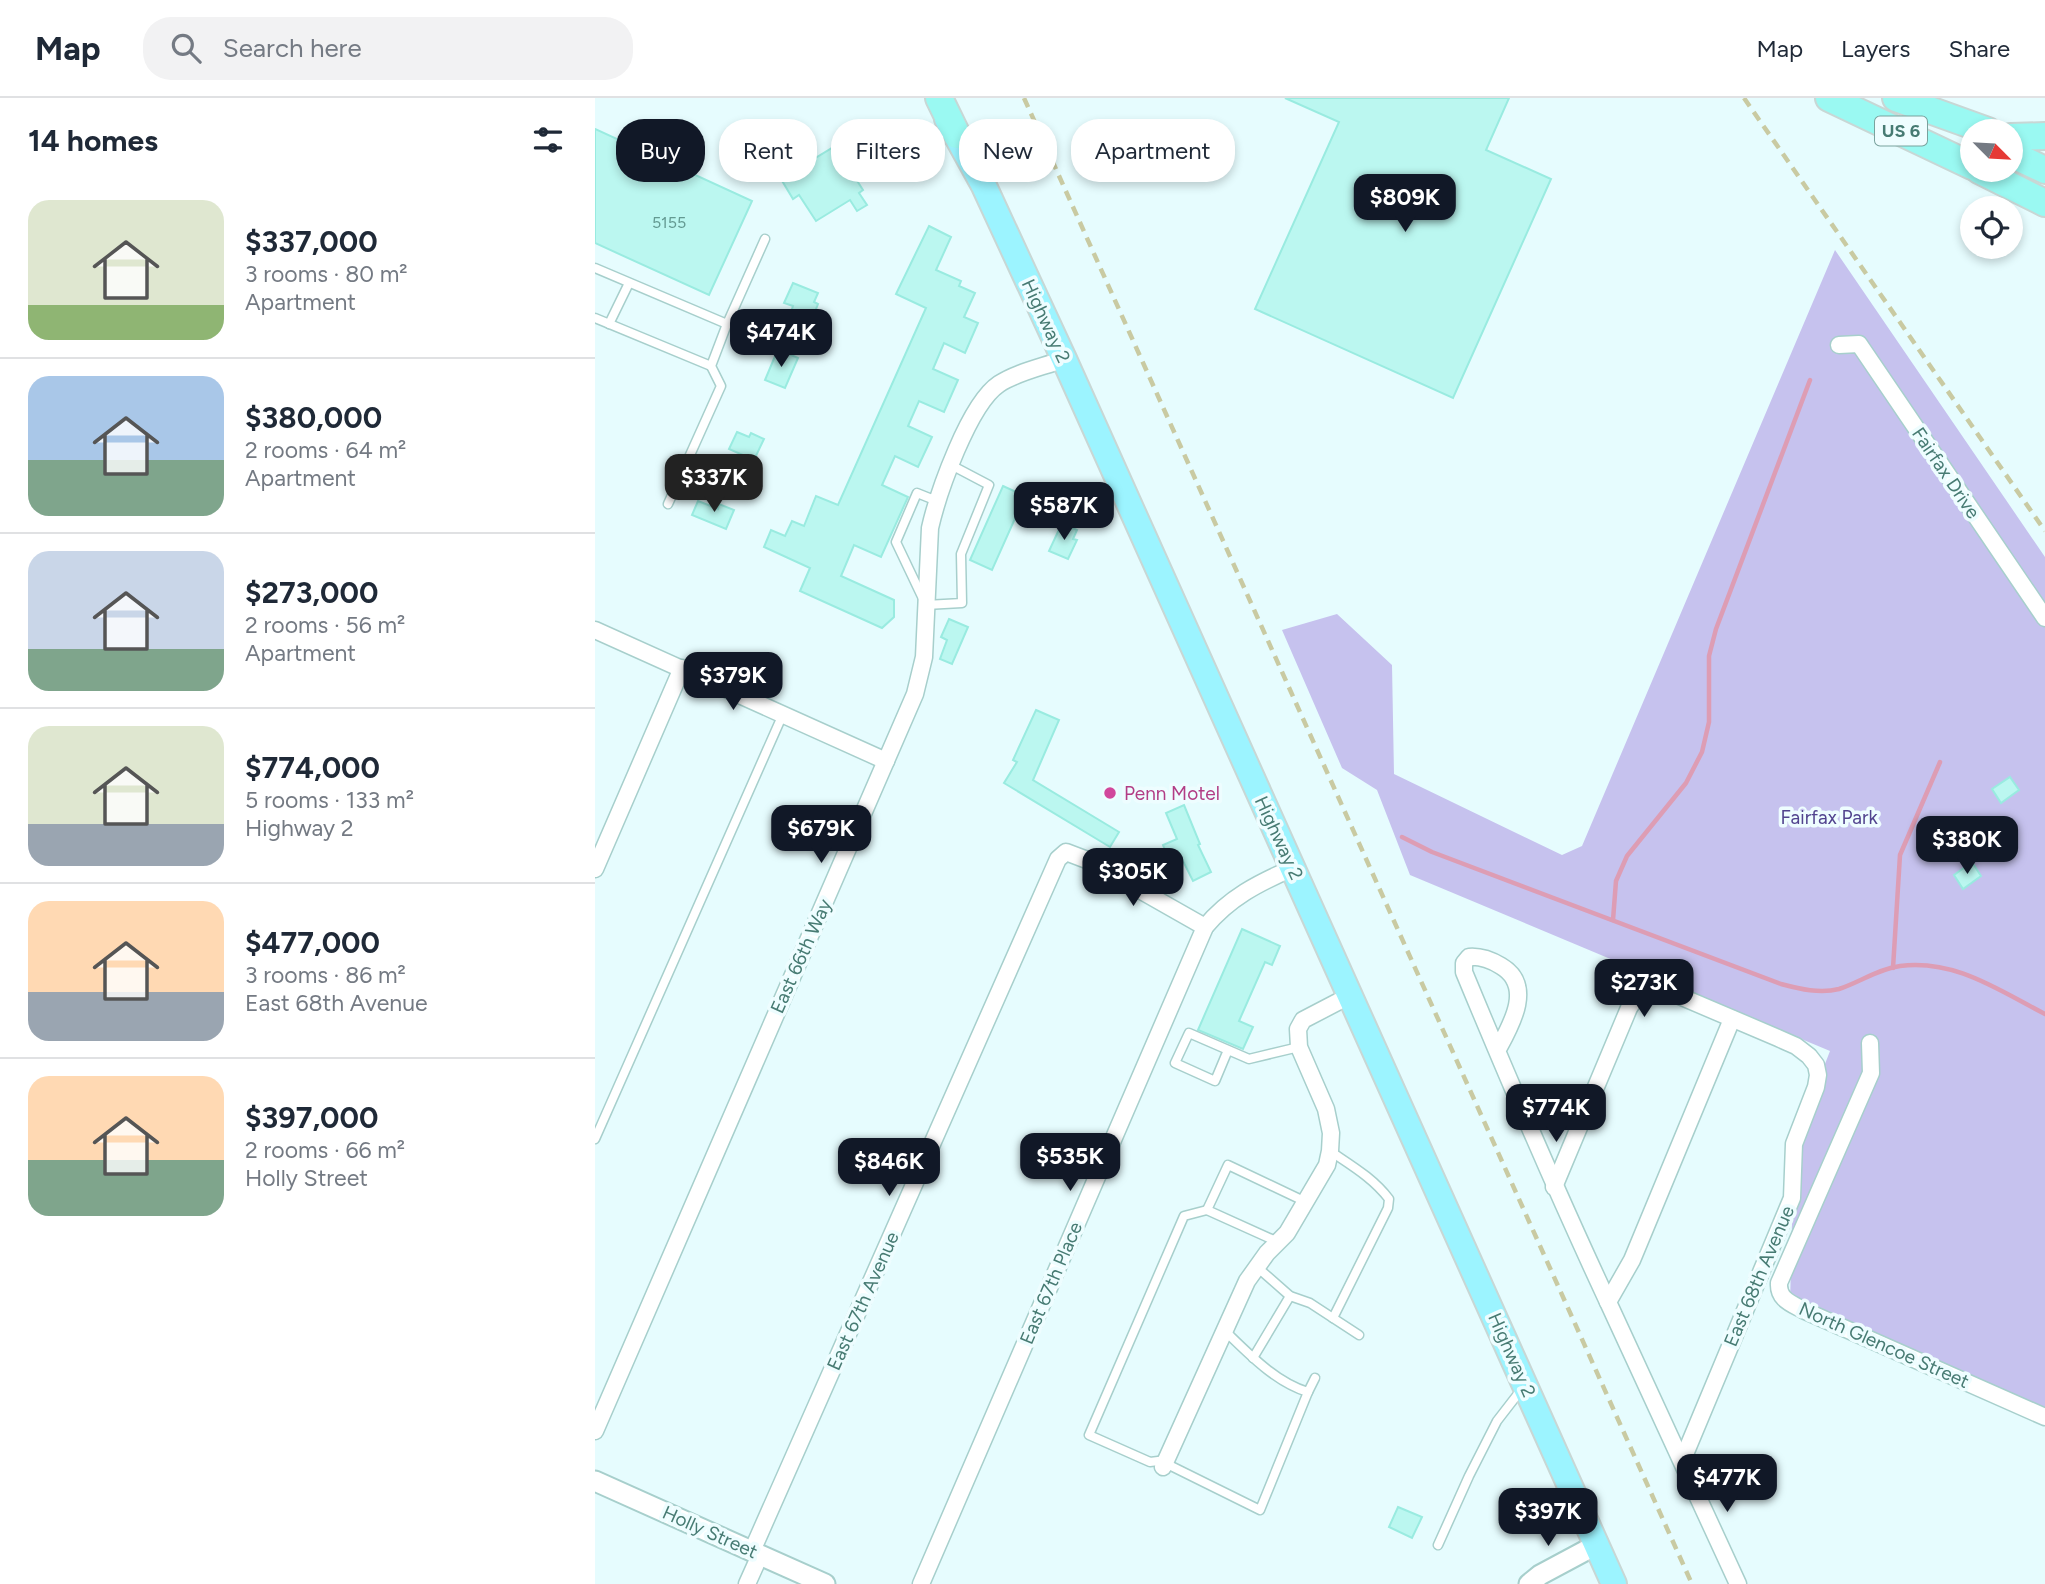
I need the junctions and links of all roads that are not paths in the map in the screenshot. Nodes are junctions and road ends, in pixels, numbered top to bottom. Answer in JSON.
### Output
{"nodes":[{"id":1,"x":924,"y":98,"type":"edge"},
{"id":2,"x":934,"y":98,"type":"edge"},
{"id":3,"x":939,"y":98,"type":"edge"},
{"id":4,"x":1829,"y":98,"type":"edge"},
{"id":5,"x":1887,"y":98,"type":"edge"},
{"id":6,"x":1896,"y":98,"type":"edge"},
{"id":7,"x":1960,"y":121,"type":"edge"},
{"id":8,"x":1960,"y":131,"type":"edge"},
{"id":9,"x":957,"y":135,"type":"junction"},
{"id":10,"x":2045,"y":136,"type":"edge"},
{"id":11,"x":2023,"y":137,"type":"edge"},
{"id":12,"x":1960,"y":160,"type":"edge"},
{"id":13,"x":2023,"y":160,"type":"edge"},
{"id":14,"x":2045,"y":170,"type":"edge"},
{"id":15,"x":2003,"y":182,"type":"edge"},
{"id":16,"x":2045,"y":203,"type":"edge"},
{"id":17,"x":765,"y":239,"type":"dead end"},
{"id":18,"x":595,"y":268,"type":"edge"},
{"id":19,"x":629,"y":283,"type":"junction"},
{"id":20,"x":595,"y":318,"type":"edge"},
{"id":21,"x":610,"y":324,"type":"junction"},
{"id":22,"x":727,"y":324,"type":"junction"},
{"id":23,"x":1839,"y":345,"type":"dead end"},
{"id":24,"x":1064,"y":359,"type":"junction"},
{"id":25,"x":711,"y":366,"type":"junction"},
{"id":26,"x":951,"y":465,"type":"junction"},
{"id":27,"x":937,"y":502,"type":"junction"},
{"id":28,"x":668,"y":504,"type":"dead end"},
{"id":29,"x":926,"y":606,"type":"junction"},
{"id":30,"x":2045,"y":618,"type":"edge"},
{"id":31,"x":595,"y":630,"type":"edge"},
{"id":32,"x":682,"y":668,"type":"junction"},
{"id":33,"x":783,"y":714,"type":"junction"},
{"id":34,"x":886,"y":761,"type":"junction"},
{"id":35,"x":1293,"y":868,"type":"junction"},
{"id":36,"x":595,"y":869,"type":"edge"},
{"id":37,"x":1205,"y":927,"type":"junction"},
{"id":38,"x":1351,"y":995,"type":"junction"},
{"id":39,"x":1732,"y":1019,"type":"junction"},
{"id":40,"x":1870,"y":1043,"type":"dead end"},
{"id":41,"x":1299,"y":1047,"type":"junction"},
{"id":42,"x":1228,"y":1050,"type":"junction"},
{"id":43,"x":1497,"y":1051,"type":"junction"},
{"id":44,"x":595,"y":1139,"type":"edge"},
{"id":45,"x":1330,"y":1152,"type":"junction"},
{"id":46,"x":1554,"y":1186,"type":"junction"},
{"id":47,"x":1306,"y":1202,"type":"junction"},
{"id":48,"x":1207,"y":1210,"type":"junction"},
{"id":49,"x":1278,"y":1242,"type":"junction"},
{"id":50,"x":1257,"y":1267,"type":"junction"},
{"id":51,"x":1290,"y":1296,"type":"junction"},
{"id":52,"x":1608,"y":1302,"type":"junction"},
{"id":53,"x":1333,"y":1318,"type":"junction"},
{"id":54,"x":1224,"y":1330,"type":"junction"},
{"id":55,"x":1359,"y":1335,"type":"dead end"},
{"id":56,"x":1253,"y":1358,"type":"junction"},
{"id":57,"x":1315,"y":1378,"type":"dead end"},
{"id":58,"x":1525,"y":1385,"type":"junction"},
{"id":59,"x":1308,"y":1392,"type":"junction"},
{"id":60,"x":2045,"y":1417,"type":"edge"},
{"id":61,"x":595,"y":1430,"type":"edge"},
{"id":62,"x":1683,"y":1459,"type":"junction"},
{"id":63,"x":1165,"y":1463,"type":"junction"},
{"id":64,"x":595,"y":1481,"type":"edge"},
{"id":65,"x":1438,"y":1545,"type":"dead end"},
{"id":66,"x":1596,"y":1545,"type":"junction"},
{"id":67,"x":756,"y":1553,"type":"junction"},
{"id":68,"x":747,"y":1584,"type":"edge"},
{"id":69,"x":825,"y":1584,"type":"edge"},
{"id":70,"x":921,"y":1584,"type":"edge"},
{"id":71,"x":1529,"y":1584,"type":"edge"},
{"id":72,"x":1614,"y":1584,"type":"edge"},
{"id":73,"x":1738,"y":1584,"type":"edge"}],
"edges":[{"from":1,"to":9,"type":"main road"},
{"from":2,"to":9,"type":"main road","name":"Highway 2"},
{"from":3,"to":9,"type":"highway"},
{"from":4,"to":12,"type":"highway","number":"US 6"},
{"from":5,"to":8,"type":"highway","number":"US 6"},
{"from":6,"to":7,"type":"highway"},
{"from":9,"to":24,"type":"main road","name":"Highway 2"},
{"from":10,"to":11,"type":"highway"},
{"from":13,"to":14,"type":"highway"},
{"from":15,"to":16,"type":"highway"},
{"from":17,"to":22,"type":"lane"},
{"from":18,"to":19,"type":"lane"},
{"from":19,"to":21,"type":"lane"},
{"from":19,"to":22,"type":"lane"},
{"from":20,"to":21,"type":"lane"},
{"from":21,"to":25,"type":"lane"},
{"from":22,"to":25,"type":"lane"},
{"from":23,"to":30,"type":"street","name":"Fairfax Drive"},
{"from":24,"to":26,"type":"street","name":"East 66th Way"},
{"from":24,"to":35,"type":"main road","name":"Highway 2"},
{"from":25,"to":28,"type":"lane"},
{"from":26,"to":27,"type":"street","name":"East 66th Way"},
{"from":26,"to":29,"type":"lane"},
{"from":27,"to":29,"type":"street","name":"East 66th Way"},
{"from":27,"to":29,"type":"lane"},
{"from":29,"to":34,"type":"street","name":"East 66th Way"},
{"from":31,"to":32,"type":"street"},
{"from":32,"to":33,"type":"street"},
{"from":32,"to":36,"type":"street"},
{"from":33,"to":34,"type":"street"},
{"from":33,"to":44,"type":"lane"},
{"from":34,"to":61,"type":"street","name":"East 66th Way"},
{"from":35,"to":37,"type":"street","name":"East 67th Place"},
{"from":35,"to":38,"type":"main road","name":"Highway 2"},
{"from":37,"to":67,"type":"street","name":"East 67th Avenue"},
{"from":37,"to":70,"type":"street","name":"East 67th Place"},
{"from":38,"to":41,"type":"street"},
{"from":38,"to":58,"type":"main road","name":"Highway 2"},
{"from":39,"to":46,"type":"street"},
{"from":39,"to":52,"type":"street"},
{"from":39,"to":62,"type":"street","name":"East 68th Avenue"},
{"from":40,"to":60,"type":"street","name":"North Glencoe Street"},
{"from":41,"to":42,"type":"lane"},
{"from":41,"to":45,"type":"street"},
{"from":42,"to":42,"type":"lane"},
{"from":43,"to":43,"type":"street"},
{"from":43,"to":46,"type":"street"},
{"from":45,"to":47,"type":"street"},
{"from":45,"to":53,"type":"lane"},
{"from":46,"to":52,"type":"street"},
{"from":47,"to":48,"type":"lane"},
{"from":47,"to":49,"type":"street"},
{"from":48,"to":49,"type":"lane"},
{"from":48,"to":63,"type":"lane"},
{"from":49,"to":50,"type":"street"},
{"from":50,"to":51,"type":"lane"},
{"from":50,"to":54,"type":"street"},
{"from":51,"to":53,"type":"lane"},
{"from":51,"to":56,"type":"lane"},
{"from":52,"to":62,"type":"street"},
{"from":53,"to":55,"type":"lane"},
{"from":54,"to":56,"type":"lane"},
{"from":54,"to":63,"type":"street"},
{"from":56,"to":59,"type":"lane"},
{"from":57,"to":59,"type":"lane"},
{"from":58,"to":65,"type":"lane"},
{"from":58,"to":66,"type":"main road","name":"Highway 2"},
{"from":59,"to":63,"type":"lane"},
{"from":62,"to":73,"type":"street"},
{"from":64,"to":67,"type":"street","name":"Holly Street"},
{"from":66,"to":71,"type":"street"},
{"from":66,"to":72,"type":"main road","name":"Highway 2"},
{"from":67,"to":68,"type":"street","name":"East 67th Avenue"},
{"from":67,"to":69,"type":"street","name":"Holly Street"}]}
